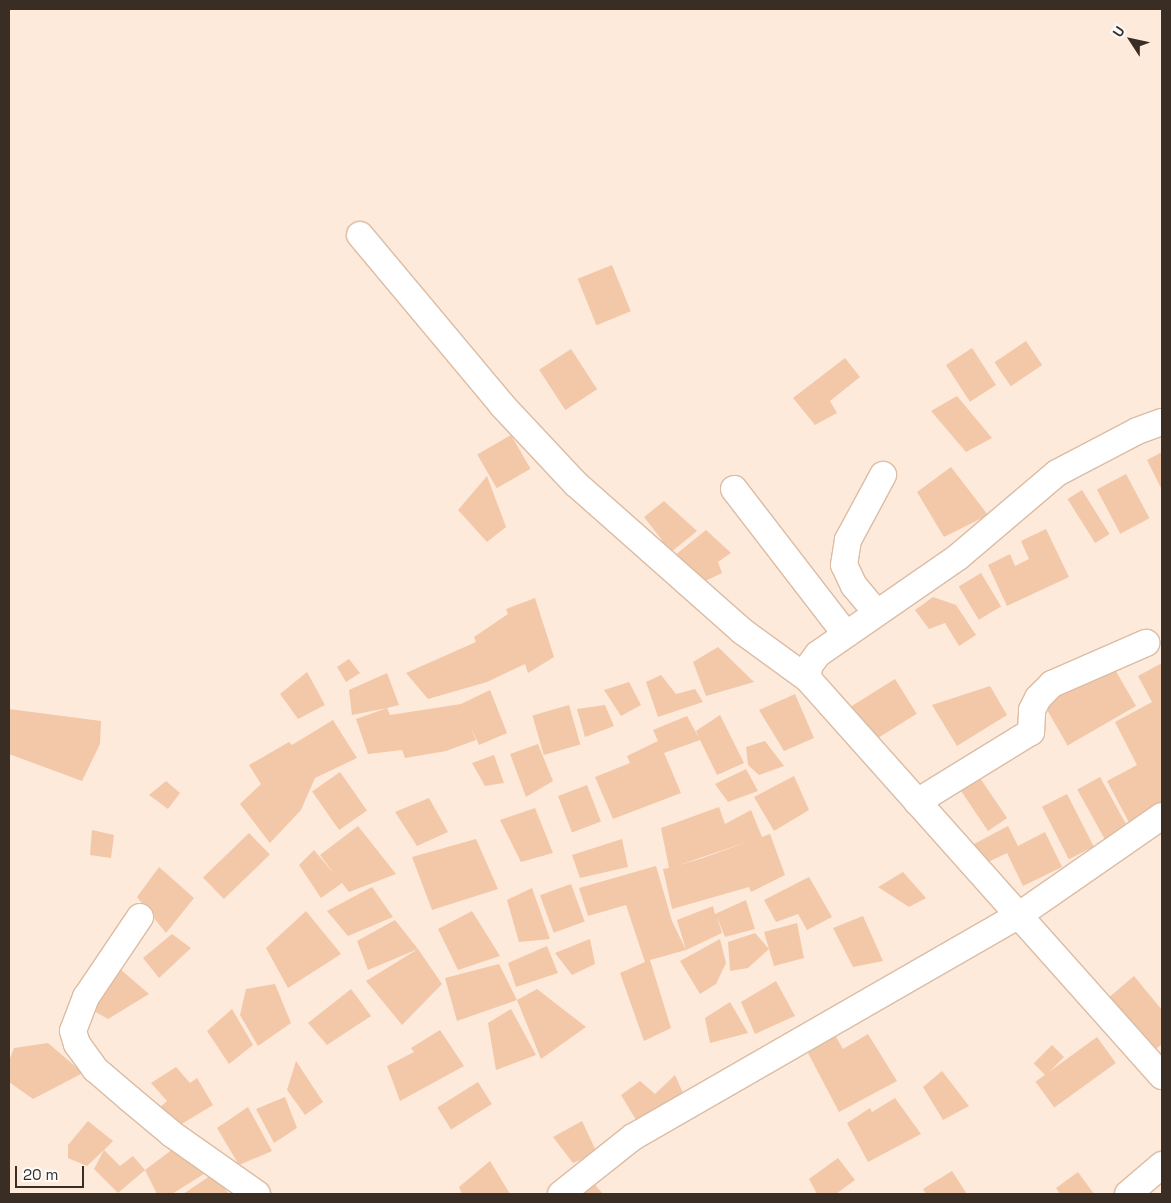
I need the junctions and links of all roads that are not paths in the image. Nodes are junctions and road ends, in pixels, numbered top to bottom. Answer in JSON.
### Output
{"nodes":[{"id":1,"x":360,"y":235,"type":"dead end"},
{"id":2,"x":1162,"y":422,"type":"edge"},
{"id":3,"x":883,"y":475,"type":"dead end"},
{"id":4,"x":734,"y":489,"type":"dead end"},
{"id":5,"x":876,"y":612,"type":"junction"},
{"id":6,"x":844,"y":633,"type":"junction"},
{"id":7,"x":1146,"y":643,"type":"dead end"},
{"id":8,"x":808,"y":679,"type":"junction"},
{"id":9,"x":917,"y":802,"type":"junction"},
{"id":10,"x":1162,"y":816,"type":"edge"},
{"id":11,"x":1018,"y":916,"type":"junction"},
{"id":12,"x":140,"y":917,"type":"dead end"},
{"id":13,"x":1162,"y":1076,"type":"edge"},
{"id":14,"x":1162,"y":1165,"type":"edge"},
{"id":15,"x":257,"y":1194,"type":"edge"},
{"id":16,"x":561,"y":1194,"type":"edge"},
{"id":17,"x":1128,"y":1194,"type":"edge"}],
"edges":[{"from":1,"to":8,"type":"street"},
{"from":2,"to":5,"type":"street"},
{"from":3,"to":5,"type":"street"},
{"from":4,"to":6,"type":"street"},
{"from":5,"to":6,"type":"street"},
{"from":6,"to":8,"type":"street"},
{"from":7,"to":9,"type":"street"},
{"from":8,"to":9,"type":"street"},
{"from":9,"to":11,"type":"street"},
{"from":10,"to":11,"type":"street"},
{"from":11,"to":13,"type":"street"},
{"from":11,"to":16,"type":"street"},
{"from":12,"to":15,"type":"street"},
{"from":14,"to":17,"type":"street"}]}
